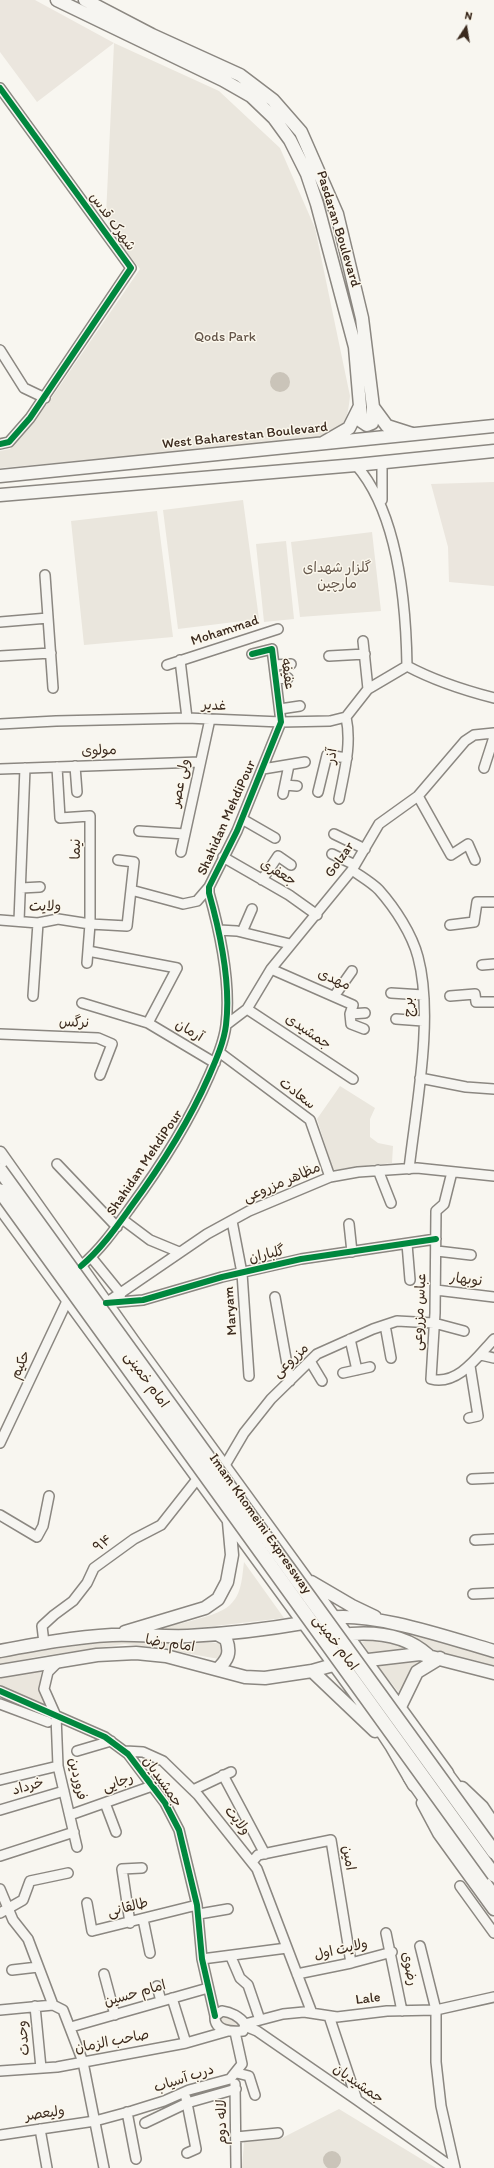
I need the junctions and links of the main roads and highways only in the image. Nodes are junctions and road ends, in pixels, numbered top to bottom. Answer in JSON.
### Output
{"nodes":[{"id":1,"x":57,"y":0,"type":"edge"},
{"id":2,"x":85,"y":0,"type":"edge"},
{"id":3,"x":332,"y":200,"type":"junction"},
{"id":4,"x":317,"y":204,"type":"junction"},
{"id":5,"x":340,"y":226,"type":"junction"},
{"id":6,"x":324,"y":230,"type":"junction"},
{"id":7,"x":360,"y":406,"type":"junction"},
{"id":8,"x":373,"y":407,"type":"junction"},
{"id":9,"x":494,"y":426,"type":"edge"},
{"id":10,"x":412,"y":434,"type":"junction"},
{"id":11,"x":323,"y":444,"type":"junction"},
{"id":12,"x":494,"y":451,"type":"edge"},
{"id":13,"x":132,"y":462,"type":"junction"},
{"id":14,"x":0,"y":476,"type":"edge"},
{"id":15,"x":133,"y":483,"type":"junction"},
{"id":16,"x":0,"y":495,"type":"edge"},
{"id":17,"x":0,"y":1153,"type":"edge"},
{"id":18,"x":0,"y":1170,"type":"edge"},
{"id":19,"x":0,"y":1191,"type":"edge"},
{"id":20,"x":0,"y":1207,"type":"edge"},
{"id":21,"x":229,"y":1520,"type":"junction"},
{"id":22,"x":304,"y":1577,"type":"junction"},
{"id":23,"x":333,"y":1618,"type":"junction"},
{"id":24,"x":302,"y":1623,"type":"junction"},
{"id":25,"x":391,"y":1624,"type":"junction"},
{"id":26,"x":216,"y":1634,"type":"junction"},
{"id":27,"x":346,"y":1634,"type":"junction"},
{"id":28,"x":112,"y":1635,"type":"junction"},
{"id":29,"x":0,"y":1651,"type":"edge"},
{"id":30,"x":494,"y":1651,"type":"edge"},
{"id":31,"x":435,"y":1657,"type":"junction"},
{"id":32,"x":366,"y":1660,"type":"junction"},
{"id":33,"x":333,"y":1664,"type":"junction"},
{"id":34,"x":218,"y":1669,"type":"junction"},
{"id":35,"x":0,"y":1671,"type":"edge"},
{"id":36,"x":312,"y":1671,"type":"junction"},
{"id":37,"x":494,"y":1673,"type":"edge"},
{"id":38,"x":399,"y":1709,"type":"junction"},
{"id":39,"x":392,"y":1747,"type":"junction"},
{"id":40,"x":441,"y":1767,"type":"junction"},
{"id":41,"x":410,"y":1777,"type":"junction"},
{"id":42,"x":494,"y":1825,"type":"edge"},
{"id":43,"x":494,"y":1838,"type":"edge"},
{"id":44,"x":494,"y":1852,"type":"edge"},
{"id":45,"x":494,"y":1875,"type":"edge"},
{"id":46,"x":494,"y":1897,"type":"edge"},
{"id":47,"x":494,"y":1909,"type":"edge"}],
"edges":[{"from":1,"to":4,"type":"main road","name":"Pasdaran Boulevard"},
{"from":2,"to":3,"type":"main road","name":"Pasdaran Boulevard"},
{"from":3,"to":4,"type":"main road"},
{"from":3,"to":5,"type":"main road","name":"Pasdaran Boulevard"},
{"from":4,"to":6,"type":"main road","name":"Pasdaran Boulevard"},
{"from":5,"to":6,"type":"main road"},
{"from":5,"to":8,"type":"main road","name":"Pasdaran Boulevard"},
{"from":6,"to":7,"type":"main road","name":"Pasdaran Boulevard"},
{"from":7,"to":8,"type":"main road","name":"Pasdaran Boulevard"},
{"from":7,"to":11,"type":"main road"},
{"from":8,"to":10,"type":"main road","name":"Pasdaran Boulevard"},
{"from":9,"to":10,"type":"main road","name":"West Baharestan Boulevard"},
{"from":10,"to":11,"type":"main road","name":"West Baharestan Boulevard"},
{"from":11,"to":13,"type":"main road","name":"West Baharestan Boulevard"},
{"from":12,"to":15,"type":"main road"},
{"from":13,"to":14,"type":"main road","name":"West Baharestan Boulevard"},
{"from":13,"to":15,"type":"main road"},
{"from":15,"to":16,"type":"main road"},
{"from":17,"to":22,"type":"main road","name":"امام خمینی"},
{"from":18,"to":44,"type":"highway","name":"Imam Khomeini Expressway","bridge":true},
{"from":19,"to":45,"type":"highway","name":"Imam Khomeini Expressway","bridge":true},
{"from":20,"to":21,"type":"main road","name":"امام خمینی"},
{"from":21,"to":24,"type":"main road","name":"امام خمینی"},
{"from":21,"to":28,"type":"main road"},
{"from":22,"to":23,"type":"main road","name":"امام خمینی"},
{"from":22,"to":25,"type":"main road"},
{"from":23,"to":24,"type":"main road","name":"امام رضا"},
{"from":23,"to":25,"type":"main road","name":"امام رضا"},
{"from":23,"to":27,"type":"main road","name":"امام خمینی"},
{"from":24,"to":26,"type":"main road","name":"امام رضا"},
{"from":24,"to":27,"type":"main road"},
{"from":24,"to":33,"type":"main road","name":"امام خمینی"},
{"from":25,"to":30,"type":"main road"},
{"from":26,"to":28,"type":"main road","name":"امام رضا"},
{"from":26,"to":34,"type":"main road"},
{"from":27,"to":31,"type":"main road"},
{"from":27,"to":32,"type":"main road","name":"امام خمینی"},
{"from":28,"to":29,"type":"main road","name":"امام رضا"},
{"from":31,"to":32,"type":"main road","name":"امام رضا"},
{"from":31,"to":37,"type":"main road"},
{"from":31,"to":38,"type":"main road"},
{"from":32,"to":33,"type":"main road","name":"امام رضا"},
{"from":32,"to":38,"type":"main road","name":"امام خمینی"},
{"from":33,"to":36,"type":"main road","name":"امام رضا"},
{"from":33,"to":39,"type":"main road","name":"امام خمینی"},
{"from":34,"to":35,"type":"main road","name":"امام رضا"},
{"from":34,"to":36,"type":"main road","name":"امام رضا"},
{"from":36,"to":39,"type":"main road"},
{"from":38,"to":40,"type":"main road","name":"امام خمینی"},
{"from":39,"to":41,"type":"main road","name":"امام خمینی"},
{"from":40,"to":42,"type":"main road","name":"امام خمینی"},
{"from":40,"to":43,"type":"highway"},
{"from":41,"to":46,"type":"highway"},
{"from":41,"to":47,"type":"main road","name":"امام خمینی"}]}
